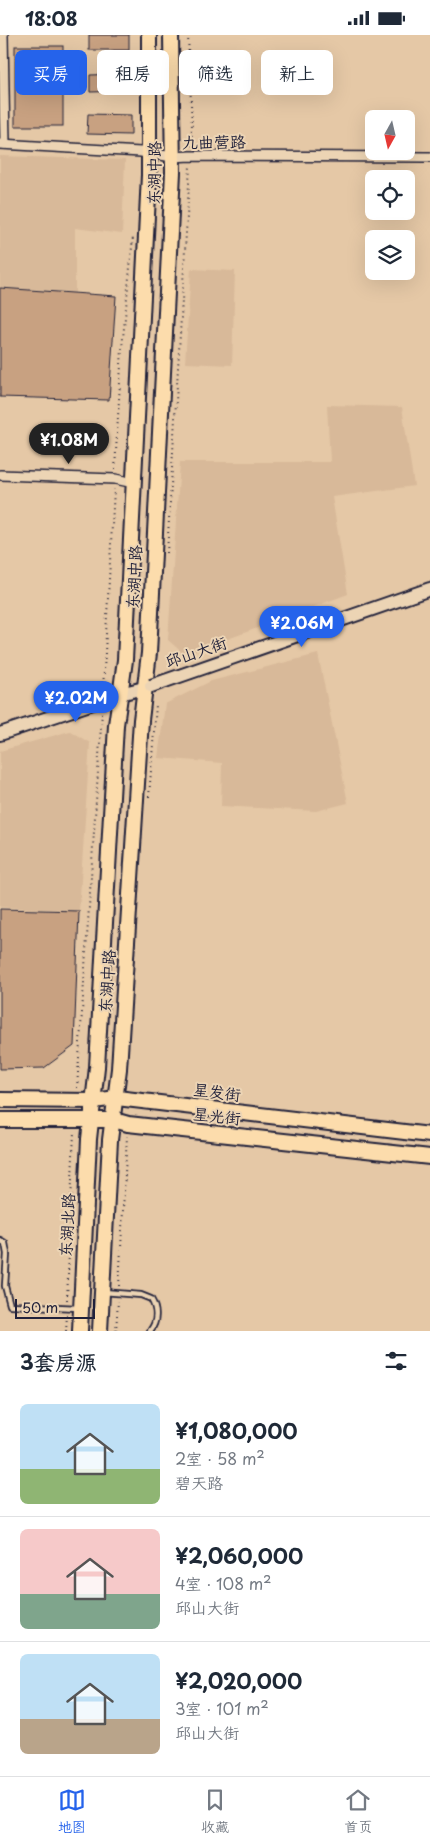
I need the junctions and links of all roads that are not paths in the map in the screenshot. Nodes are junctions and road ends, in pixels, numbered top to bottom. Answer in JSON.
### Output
{"nodes":[{"id":1,"x":3,"y":35,"type":"edge"},
{"id":2,"x":149,"y":35,"type":"edge"},
{"id":3,"x":171,"y":35,"type":"edge"},
{"id":4,"x":3,"y":144,"type":"edge"},
{"id":5,"x":149,"y":154,"type":"junction"},
{"id":6,"x":173,"y":157,"type":"junction"},
{"id":7,"x":430,"y":157,"type":"edge"},
{"id":8,"x":0,"y":475,"type":"edge"},
{"id":9,"x":134,"y":483,"type":"junction"},
{"id":10,"x":430,"y":589,"type":"edge"},
{"id":11,"x":148,"y":687,"type":"junction"},
{"id":12,"x":120,"y":694,"type":"junction"},
{"id":13,"x":0,"y":735,"type":"edge"},
{"id":14,"x":117,"y":1098,"type":"junction"},
{"id":15,"x":0,"y":1100,"type":"edge"},
{"id":16,"x":93,"y":1101,"type":"junction"},
{"id":17,"x":0,"y":1120,"type":"edge"},
{"id":18,"x":90,"y":1120,"type":"junction"},
{"id":19,"x":114,"y":1120,"type":"junction"},
{"id":20,"x":430,"y":1135,"type":"edge"},
{"id":21,"x":430,"y":1157,"type":"edge"},
{"id":22,"x":0,"y":1240,"type":"edge"},
{"id":23,"x":101,"y":1292,"type":"junction"},
{"id":24,"x":73,"y":1310,"type":"junction"},
{"id":25,"x":80,"y":1331,"type":"edge"},
{"id":26,"x":100,"y":1331,"type":"edge"},
{"id":27,"x":150,"y":1331,"type":"edge"}],
"edges":[{"from":1,"to":4,"type":"street"},
{"from":2,"to":5,"type":"main road","name":"东湖中路"},
{"from":3,"to":6,"type":"main road","name":"东湖中路"},
{"from":4,"to":5,"type":"street","name":"九曲营路"},
{"from":5,"to":6,"type":"street","name":"九曲营路"},
{"from":5,"to":9,"type":"main road","name":"东湖中路"},
{"from":6,"to":7,"type":"street","name":"九曲营路"},
{"from":6,"to":11,"type":"main road","name":"东湖中路"},
{"from":8,"to":9,"type":"street"},
{"from":9,"to":12,"type":"main road","name":"东湖中路"},
{"from":10,"to":11,"type":"main road","name":"邱山大街","bridge":true},
{"from":11,"to":12,"type":"main road","name":"邱山大街"},
{"from":11,"to":14,"type":"main road","name":"东湖中路"},
{"from":12,"to":13,"type":"main road","name":"邱山大街"},
{"from":12,"to":16,"type":"main road","name":"东湖中路"},
{"from":14,"to":16,"type":"main road","name":"星发街"},
{"from":14,"to":19,"type":"main road","name":"东湖中路"},
{"from":14,"to":20,"type":"main road","name":"星发街"},
{"from":15,"to":16,"type":"main road","name":"星发街"},
{"from":16,"to":18,"type":"main road","name":"东湖中路"},
{"from":17,"to":18,"type":"main road","name":"星光街"},
{"from":18,"to":19,"type":"main road","name":"星光街"},
{"from":18,"to":24,"type":"main road","name":"东湖北路"},
{"from":19,"to":21,"type":"main road","name":"星光街"},
{"from":19,"to":23,"type":"main road"},
{"from":22,"to":24,"type":"lane"},
{"from":23,"to":26,"type":"main road"},
{"from":23,"to":27,"type":"lane"},
{"from":24,"to":25,"type":"main road","name":"东湖北路"}]}
